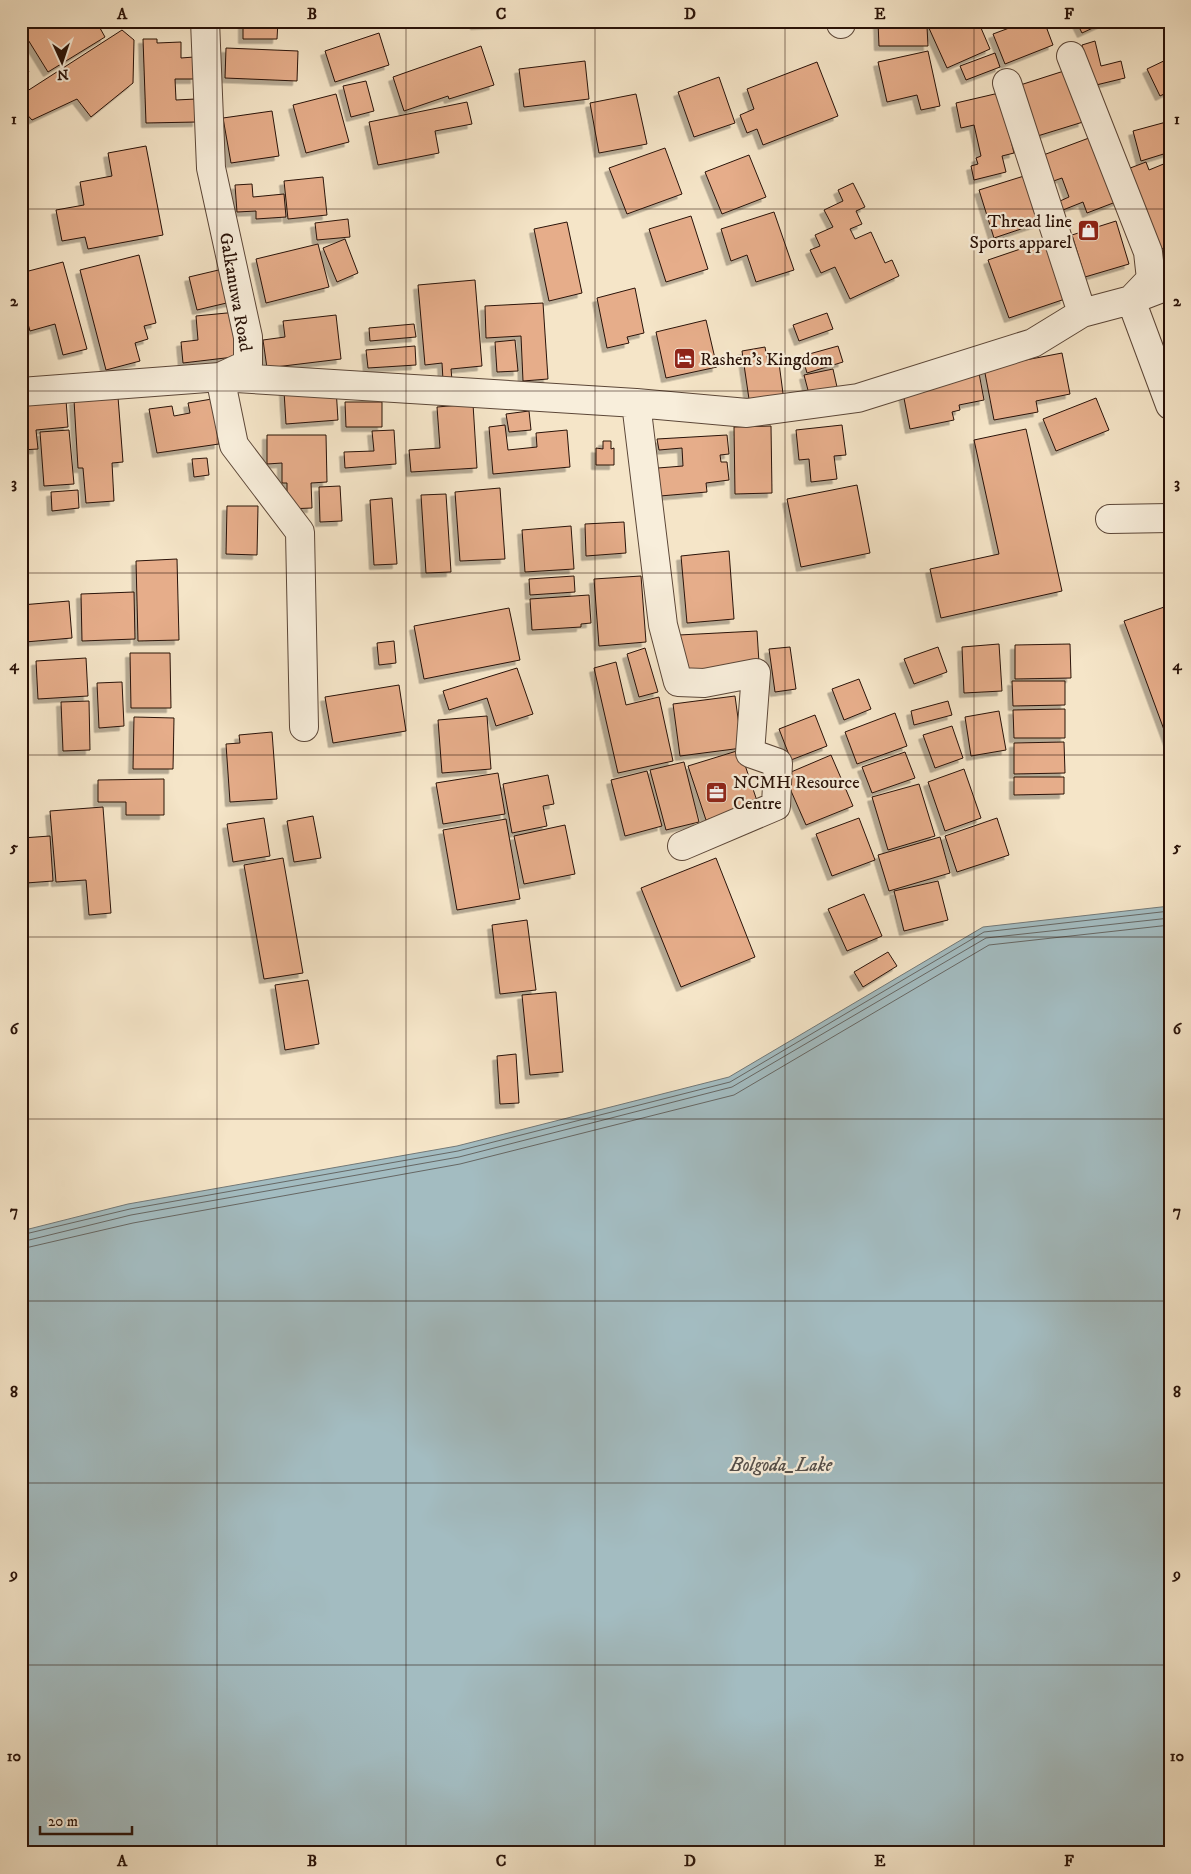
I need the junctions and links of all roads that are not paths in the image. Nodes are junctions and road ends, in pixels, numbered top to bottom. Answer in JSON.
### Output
{"nodes":[{"id":1,"x":205,"y":21,"type":"edge"},
{"id":2,"x":1071,"y":56,"type":"dead end"},
{"id":3,"x":1007,"y":83,"type":"dead end"},
{"id":4,"x":1170,"y":285,"type":"edge"},
{"id":5,"x":1131,"y":300,"type":"junction"},
{"id":6,"x":1082,"y":313,"type":"junction"},
{"id":7,"x":220,"y":377,"type":"junction"},
{"id":8,"x":21,"y":392,"type":"edge"},
{"id":9,"x":636,"y":403,"type":"junction"},
{"id":10,"x":1170,"y":404,"type":"edge"},
{"id":11,"x":1170,"y":518,"type":"edge"},
{"id":12,"x":1110,"y":519,"type":"dead end"},
{"id":13,"x":304,"y":727,"type":"dead end"},
{"id":14,"x":682,"y":846,"type":"dead end"}],
"edges":[{"from":1,"to":7,"type":"street","name":"Galkanuwa Road"},
{"from":2,"to":5,"type":"street"},
{"from":3,"to":6,"type":"street"},
{"from":4,"to":5,"type":"street"},
{"from":5,"to":6,"type":"street"},
{"from":5,"to":10,"type":"street"},
{"from":6,"to":9,"type":"street"},
{"from":7,"to":8,"type":"street","name":"Galkanuwa Road"},
{"from":7,"to":9,"type":"street"},
{"from":7,"to":13,"type":"street"},
{"from":9,"to":14,"type":"street"},
{"from":11,"to":12,"type":"street"}]}
